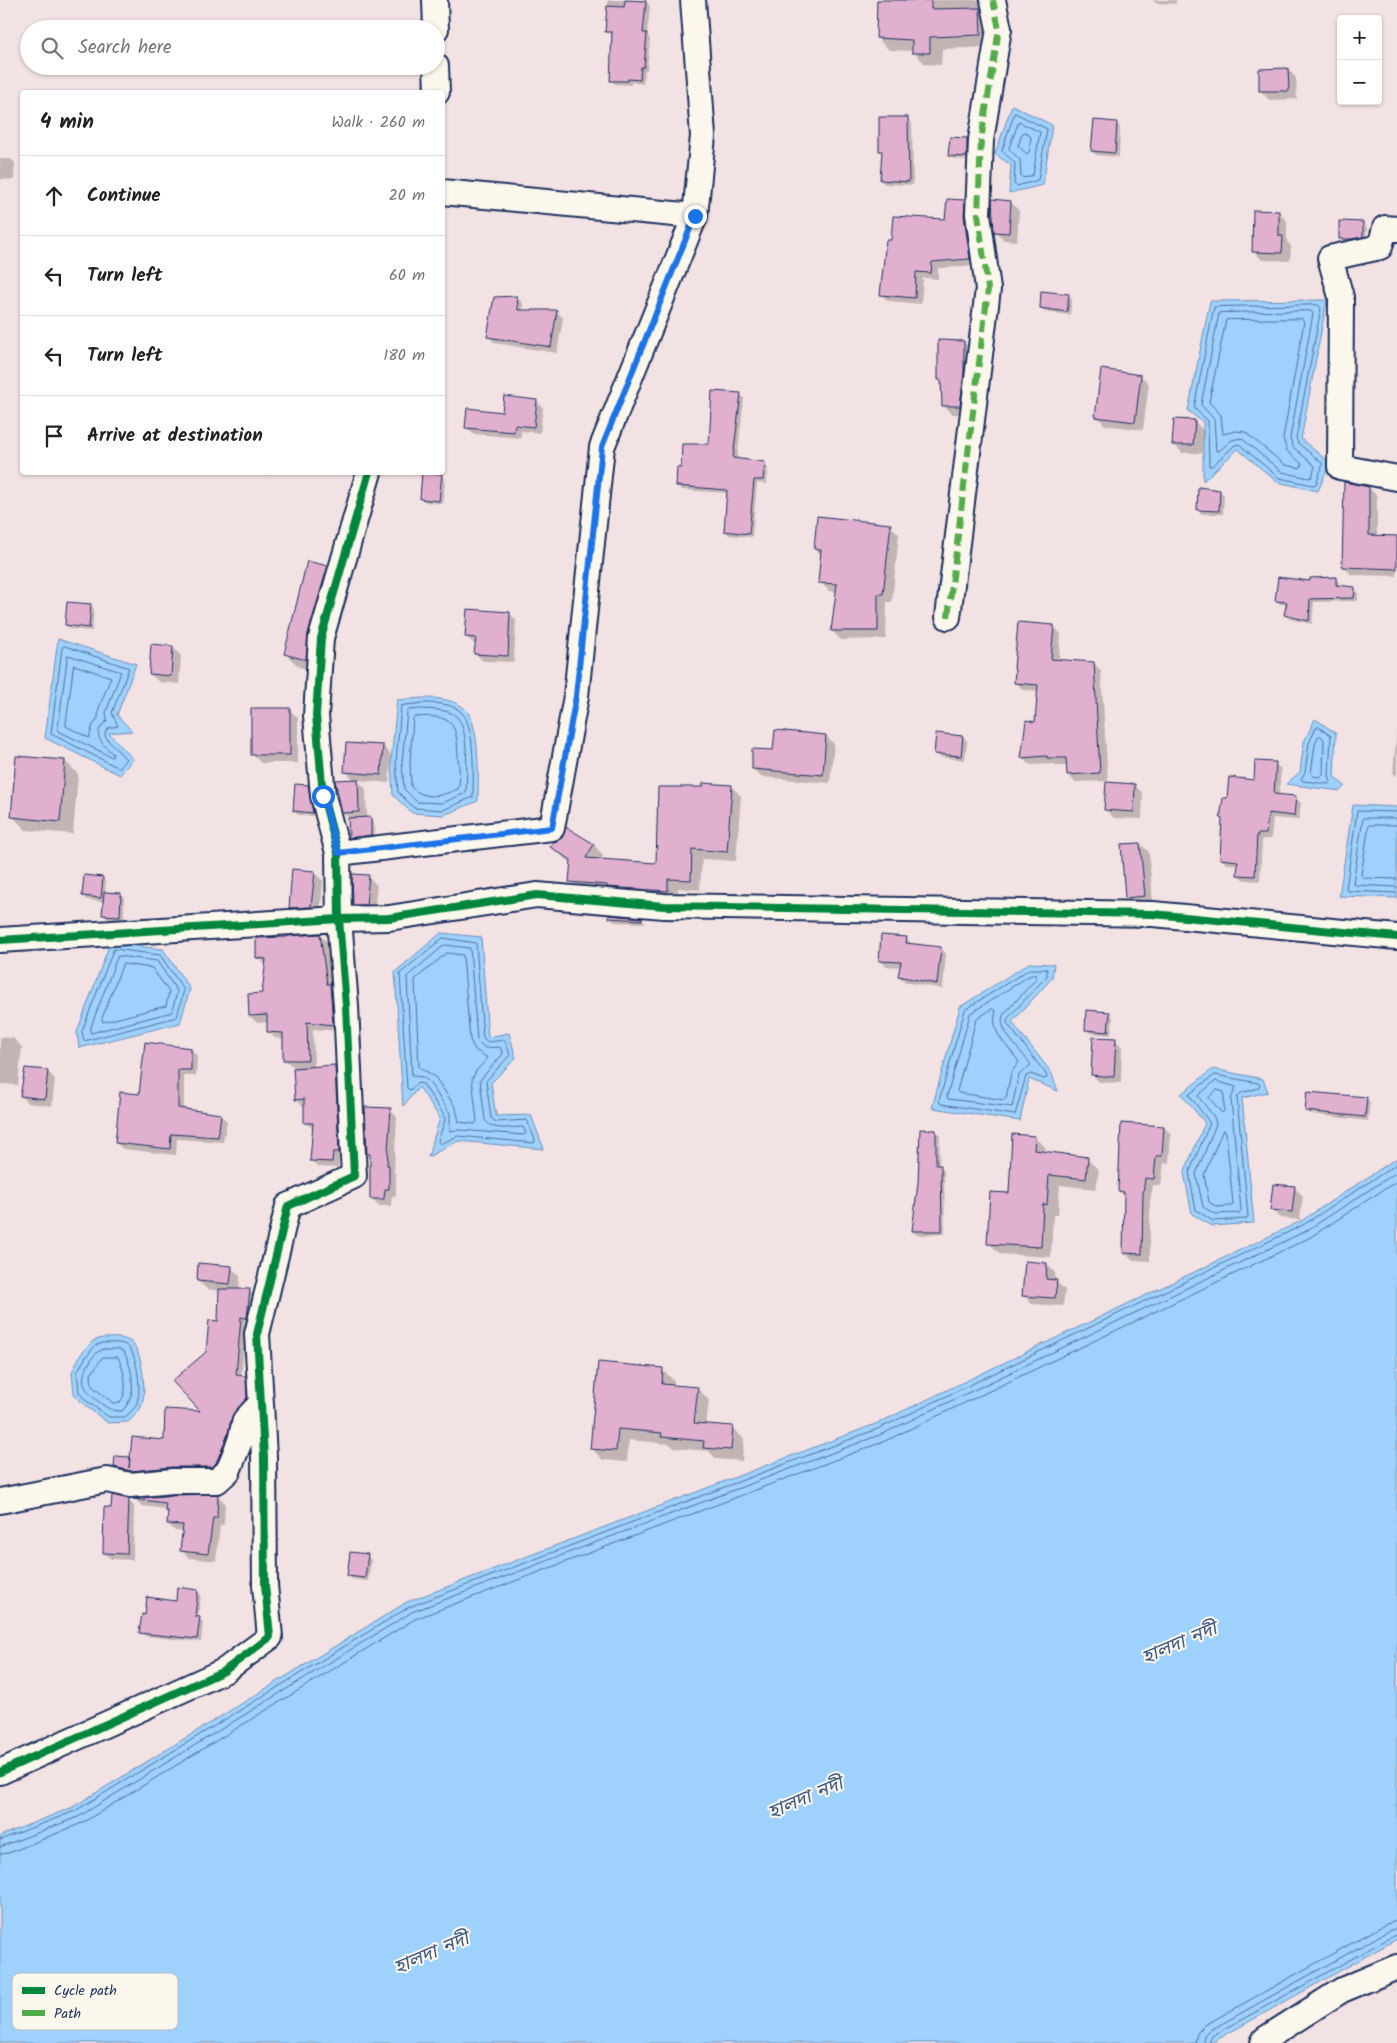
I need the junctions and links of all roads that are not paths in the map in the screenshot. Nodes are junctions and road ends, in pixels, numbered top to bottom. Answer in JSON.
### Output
{"nodes":[{"id":1,"x":435,"y":0,"type":"edge"},
{"id":2,"x":693,"y":0,"type":"edge"},
{"id":3,"x":993,"y":0,"type":"edge"},
{"id":4,"x":436,"y":20,"type":"edge"},
{"id":5,"x":436,"y":75,"type":"edge"},
{"id":6,"x":437,"y":90,"type":"edge"},
{"id":7,"x":445,"y":192,"type":"edge"},
{"id":8,"x":695,"y":216,"type":"junction"},
{"id":9,"x":1397,"y":229,"type":"edge"},
{"id":10,"x":368,"y":475,"type":"edge"},
{"id":11,"x":1397,"y":478,"type":"edge"},
{"id":12,"x":948,"y":617,"type":"dead end"},
{"id":13,"x":338,"y":853,"type":"junction"},
{"id":14,"x":339,"y":919,"type":"junction"},
{"id":15,"x":1397,"y":937,"type":"edge"},
{"id":16,"x":0,"y":940,"type":"edge"},
{"id":17,"x":261,"y":1403,"type":"junction"},
{"id":18,"x":0,"y":1501,"type":"edge"},
{"id":19,"x":0,"y":1772,"type":"edge"},
{"id":20,"x":1397,"y":1967,"type":"edge"},
{"id":21,"x":1263,"y":2043,"type":"edge"}],
"edges":[{"from":1,"to":4,"type":"street"},
{"from":2,"to":8,"type":"street"},
{"from":3,"to":12,"type":"street"},
{"from":5,"to":6,"type":"street"},
{"from":7,"to":8,"type":"street"},
{"from":8,"to":13,"type":"street"},
{"from":9,"to":11,"type":"street"},
{"from":10,"to":13,"type":"street"},
{"from":13,"to":14,"type":"street"},
{"from":14,"to":15,"type":"street"},
{"from":14,"to":16,"type":"street"},
{"from":14,"to":17,"type":"street"},
{"from":17,"to":18,"type":"street"},
{"from":17,"to":19,"type":"street"},
{"from":20,"to":21,"type":"street"}]}
